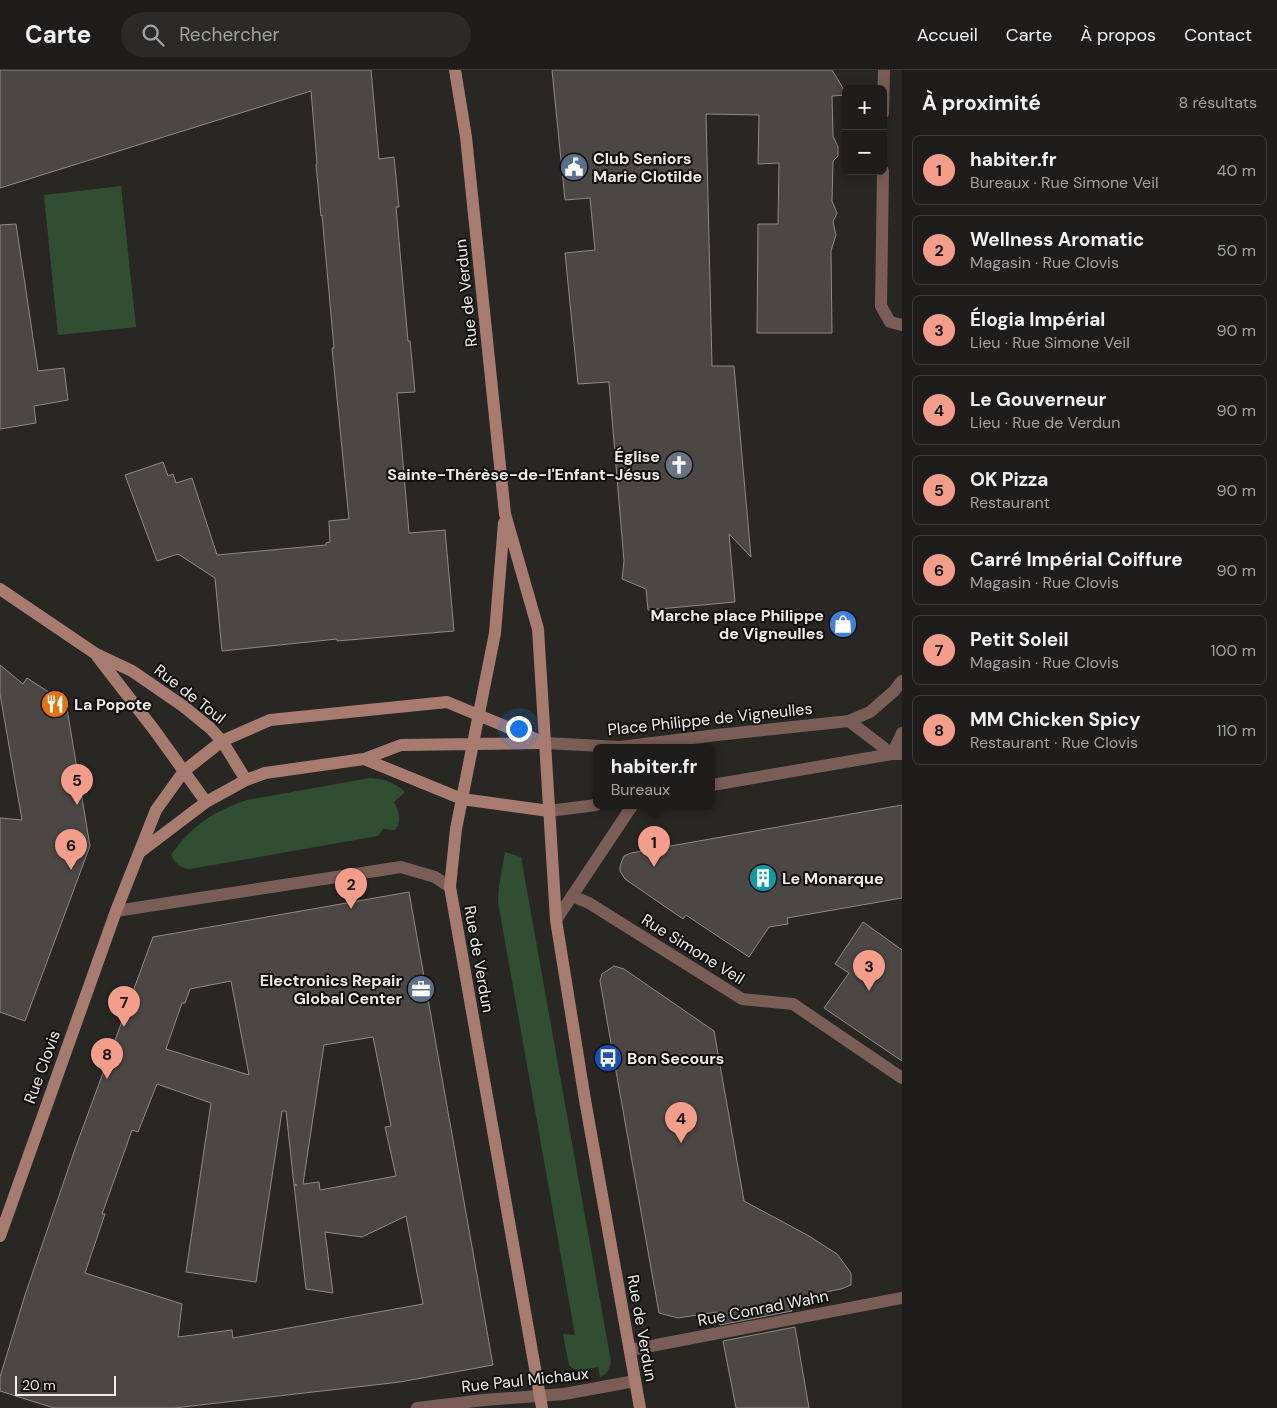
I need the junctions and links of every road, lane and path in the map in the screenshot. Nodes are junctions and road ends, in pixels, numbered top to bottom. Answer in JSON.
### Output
{"nodes":[{"id":1,"x":456,"y":70,"type":"edge"},
{"id":2,"x":884,"y":70,"type":"edge"},
{"id":3,"x":884,"y":85,"type":"edge"},
{"id":4,"x":883,"y":175,"type":"edge"},
{"id":5,"x":902,"y":325,"type":"edge"},
{"id":6,"x":505,"y":514,"type":"junction"},
{"id":7,"x":0,"y":589,"type":"edge"},
{"id":8,"x":96,"y":654,"type":"junction"},
{"id":9,"x":902,"y":681,"type":"edge"},
{"id":10,"x":479,"y":715,"type":"junction"},
{"id":11,"x":849,"y":721,"type":"junction"},
{"id":12,"x":902,"y":733,"type":"edge"},
{"id":13,"x":222,"y":741,"type":"junction"},
{"id":14,"x":473,"y":743,"type":"junction"},
{"id":15,"x":545,"y":743,"type":"junction"},
{"id":16,"x":644,"y":744,"type":"edge"},
{"id":17,"x":593,"y":746,"type":"edge"},
{"id":18,"x":897,"y":754,"type":"edge"},
{"id":19,"x":364,"y":759,"type":"junction"},
{"id":20,"x":184,"y":771,"type":"junction"},
{"id":21,"x":246,"y":780,"type":"junction"},
{"id":22,"x":715,"y":784,"type":"edge"},
{"id":23,"x":462,"y":799,"type":"junction"},
{"id":24,"x":206,"y":802,"type":"junction"},
{"id":25,"x":593,"y":805,"type":"edge"},
{"id":26,"x":630,"y":809,"type":"edge"},
{"id":27,"x":549,"y":811,"type":"junction"},
{"id":28,"x":140,"y":852,"type":"junction"},
{"id":29,"x":450,"y":887,"type":"junction"},
{"id":30,"x":572,"y":896,"type":"junction"},
{"id":31,"x":116,"y":910,"type":"junction"},
{"id":32,"x":556,"y":920,"type":"junction"},
{"id":33,"x":902,"y":1078,"type":"edge"},
{"id":34,"x":0,"y":1236,"type":"edge"},
{"id":35,"x":902,"y":1298,"type":"edge"},
{"id":36,"x":630,"y":1350,"type":"junction"},
{"id":37,"x":635,"y":1381,"type":"junction"},
{"id":38,"x":541,"y":1402,"type":"edge"},
{"id":39,"x":417,"y":1408,"type":"edge"},
{"id":40,"x":640,"y":1408,"type":"edge"}],
"edges":[{"from":1,"to":6,"type":"main road","name":"Rue de Verdun"},
{"from":2,"to":3,"type":"street"},
{"from":4,"to":5,"type":"street"},
{"from":6,"to":10,"type":"main road","name":"Rue de Verdun"},
{"from":6,"to":15,"type":"main road","name":"Rue de Verdun"},
{"from":7,"to":8,"type":"main road","name":"Rue de Toul"},
{"from":8,"to":13,"type":"main road","name":"Rue de Toul"},
{"from":8,"to":20,"type":"main road","name":"Rue de Toul"},
{"from":9,"to":11,"type":"street","name":"Place Philippe de Vigneulles"},
{"from":10,"to":13,"type":"main road","name":"Rue Clovis"},
{"from":10,"to":14,"type":"main road","name":"Rue de Verdun"},
{"from":10,"to":15,"type":"main road","name":"Rue Clovis"},
{"from":11,"to":16,"type":"street","name":"Place Philippe de Vigneulles"},
{"from":11,"to":18,"type":"street"},
{"from":12,"to":18,"type":"street"},
{"from":13,"to":20,"type":"main road","name":"Rue Clovis"},
{"from":13,"to":21,"type":"main road","name":"Rue de Toul"},
{"from":14,"to":15,"type":"main road"},
{"from":14,"to":19,"type":"main road"},
{"from":14,"to":23,"type":"main road","name":"Rue de Verdun"},
{"from":15,"to":17,"type":"street","name":"Place Philippe de Vigneulles"},
{"from":15,"to":27,"type":"main road","name":"Rue de Verdun"},
{"from":18,"to":22,"type":"street"},
{"from":19,"to":21,"type":"main road"},
{"from":19,"to":23,"type":"main road"},
{"from":20,"to":24,"type":"main road","name":"Rue de Toul"},
{"from":20,"to":28,"type":"main road","name":"Rue Clovis"},
{"from":21,"to":24,"type":"main road"},
{"from":23,"to":27,"type":"main road"},
{"from":23,"to":29,"type":"main road","name":"Rue de Verdun"},
{"from":24,"to":28,"type":"main road"},
{"from":25,"to":27,"type":"street"},
{"from":26,"to":30,"type":"street"},
{"from":27,"to":32,"type":"main road","name":"Rue de Verdun"},
{"from":28,"to":31,"type":"main road","name":"Rue Clovis"},
{"from":29,"to":31,"type":"street"},
{"from":29,"to":38,"type":"main road","name":"Rue de Verdun"},
{"from":30,"to":32,"type":"street"},
{"from":30,"to":33,"type":"street","name":"Rue Simone Veil"},
{"from":31,"to":34,"type":"main road","name":"Rue Clovis"},
{"from":32,"to":36,"type":"main road","name":"Rue de Verdun"},
{"from":35,"to":36,"type":"street","name":"Rue Conrad Wahn"},
{"from":36,"to":37,"type":"main road","name":"Rue de Verdun"},
{"from":37,"to":38,"type":"street","name":"Rue Paul Michaux"},
{"from":37,"to":40,"type":"main road","name":"Rue de Verdun"},
{"from":38,"to":39,"type":"street","name":"Rue Paul Michaux"}]}
